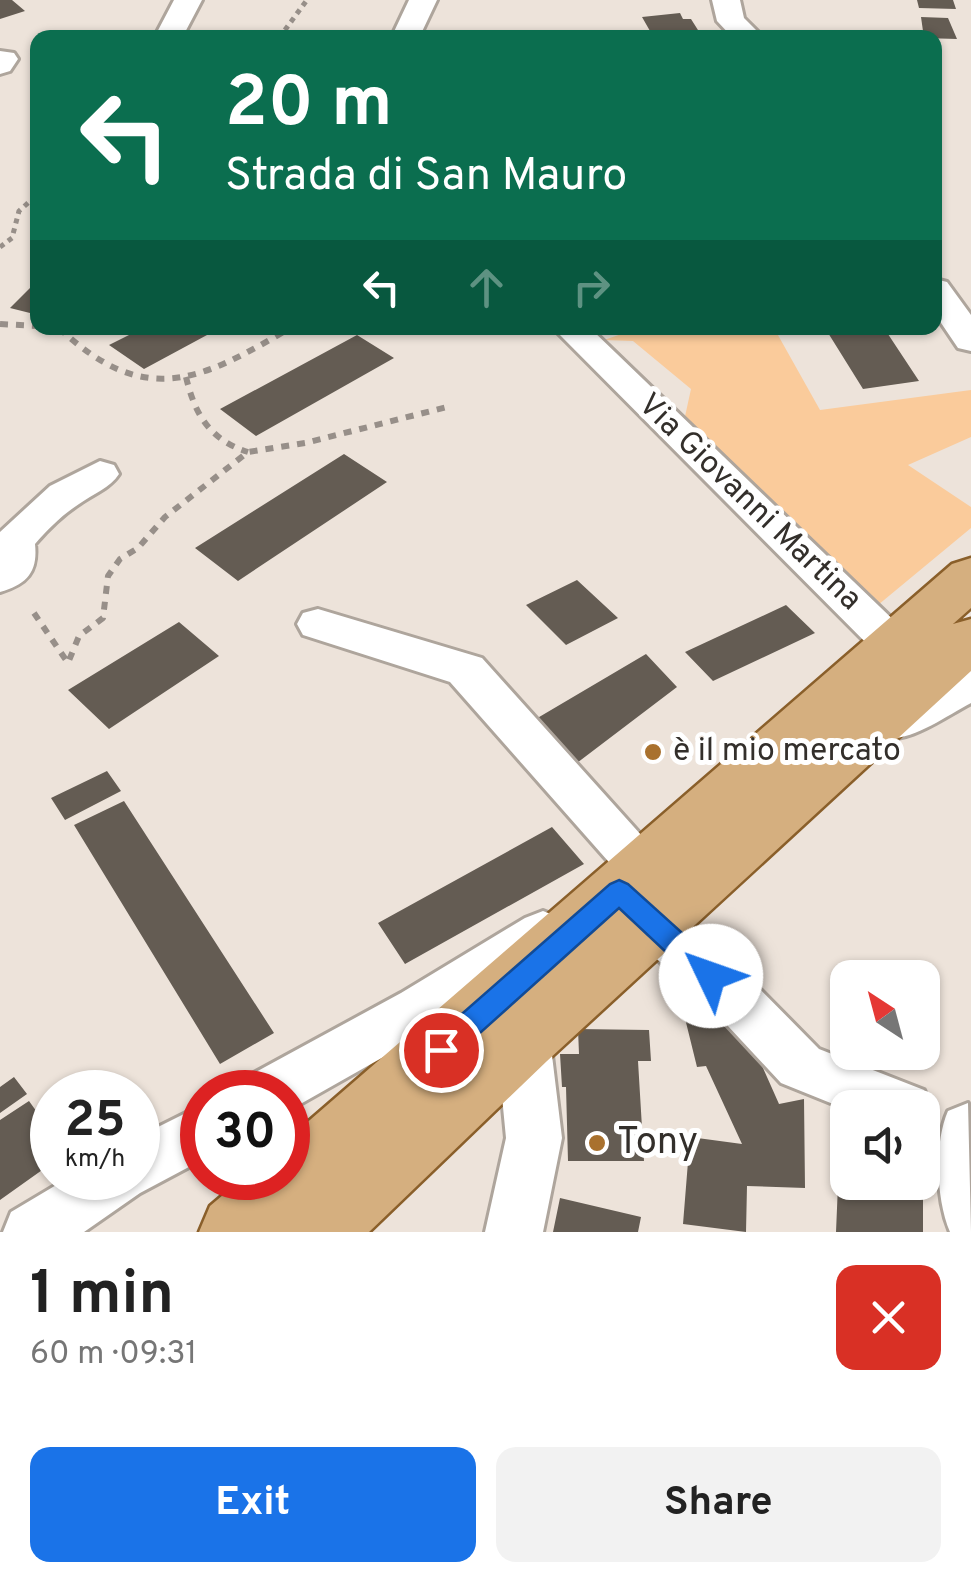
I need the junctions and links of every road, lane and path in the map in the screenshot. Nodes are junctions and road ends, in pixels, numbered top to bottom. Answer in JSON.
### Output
{"nodes":[{"id":1,"x":188,"y":0,"type":"edge"},
{"id":2,"x":308,"y":0,"type":"edge"},
{"id":3,"x":423,"y":0,"type":"edge"},
{"id":4,"x":726,"y":0,"type":"edge"},
{"id":5,"x":172,"y":30,"type":"edge"},
{"id":6,"x":284,"y":30,"type":"edge"},
{"id":7,"x":410,"y":30,"type":"edge"},
{"id":8,"x":741,"y":30,"type":"edge"},
{"id":9,"x":30,"y":201,"type":"edge"},
{"id":10,"x":0,"y":247,"type":"edge"},
{"id":11,"x":942,"y":299,"type":"edge"},
{"id":12,"x":0,"y":324,"type":"edge"},
{"id":13,"x":30,"y":326,"type":"edge"},
{"id":14,"x":65,"y":335,"type":"edge"},
{"id":15,"x":278,"y":335,"type":"edge"},
{"id":16,"x":581,"y":338,"type":"edge"},
{"id":17,"x":971,"y":340,"type":"edge"},
{"id":18,"x":186,"y":377,"type":"junction"},
{"id":19,"x":447,"y":407,"type":"dead end"},
{"id":20,"x":248,"y":452,"type":"junction"},
{"id":21,"x":100,"y":474,"type":"dead end"},
{"id":22,"x":0,"y":577,"type":"edge"},
{"id":23,"x":971,"y":577,"type":"edge"},
{"id":24,"x":34,"y":613,"type":"dead end"},
{"id":25,"x":318,"y":624,"type":"dead end"},
{"id":26,"x":971,"y":639,"type":"edge"},
{"id":27,"x":931,"y":669,"type":"edge"},
{"id":28,"x":638,"y":895,"type":"junction"},
{"id":29,"x":471,"y":1024,"type":"junction"},
{"id":30,"x":310,"y":1079,"type":"edge"},
{"id":31,"x":863,"y":1090,"type":"edge"},
{"id":32,"x":940,"y":1143,"type":"edge"},
{"id":33,"x":83,"y":1200,"type":"edge"},
{"id":34,"x":971,"y":1214,"type":"edge"},
{"id":35,"x":32,"y":1232,"type":"edge"},
{"id":36,"x":236,"y":1232,"type":"edge"},
{"id":37,"x":316,"y":1232,"type":"edge"},
{"id":38,"x":514,"y":1232,"type":"edge"}],
"edges":[{"from":1,"to":5,"type":"street"},
{"from":2,"to":6,"type":"path"},
{"from":3,"to":7,"type":"street"},
{"from":4,"to":8,"type":"street"},
{"from":9,"to":10,"type":"path"},
{"from":11,"to":17,"type":"street"},
{"from":12,"to":13,"type":"path"},
{"from":14,"to":18,"type":"path"},
{"from":15,"to":18,"type":"path"},
{"from":16,"to":27,"type":"street","name":"Via Giovanni Martina"},
{"from":18,"to":20,"type":"path"},
{"from":19,"to":20,"type":"path"},
{"from":20,"to":24,"type":"path"},
{"from":21,"to":22,"type":"street"},
{"from":23,"to":27,"type":"main road"},
{"from":25,"to":28,"type":"street"},
{"from":26,"to":27,"type":"main road"},
{"from":27,"to":28,"type":"main road"},
{"from":27,"to":28,"type":"main road"},
{"from":28,"to":29,"type":"main road"},
{"from":28,"to":29,"type":"street"},
{"from":28,"to":31,"type":"street"},
{"from":29,"to":30,"type":"street"},
{"from":29,"to":36,"type":"main road"},
{"from":29,"to":37,"type":"main road"},
{"from":29,"to":38,"type":"street"},
{"from":32,"to":34,"type":"street"},
{"from":33,"to":35,"type":"street"}]}
